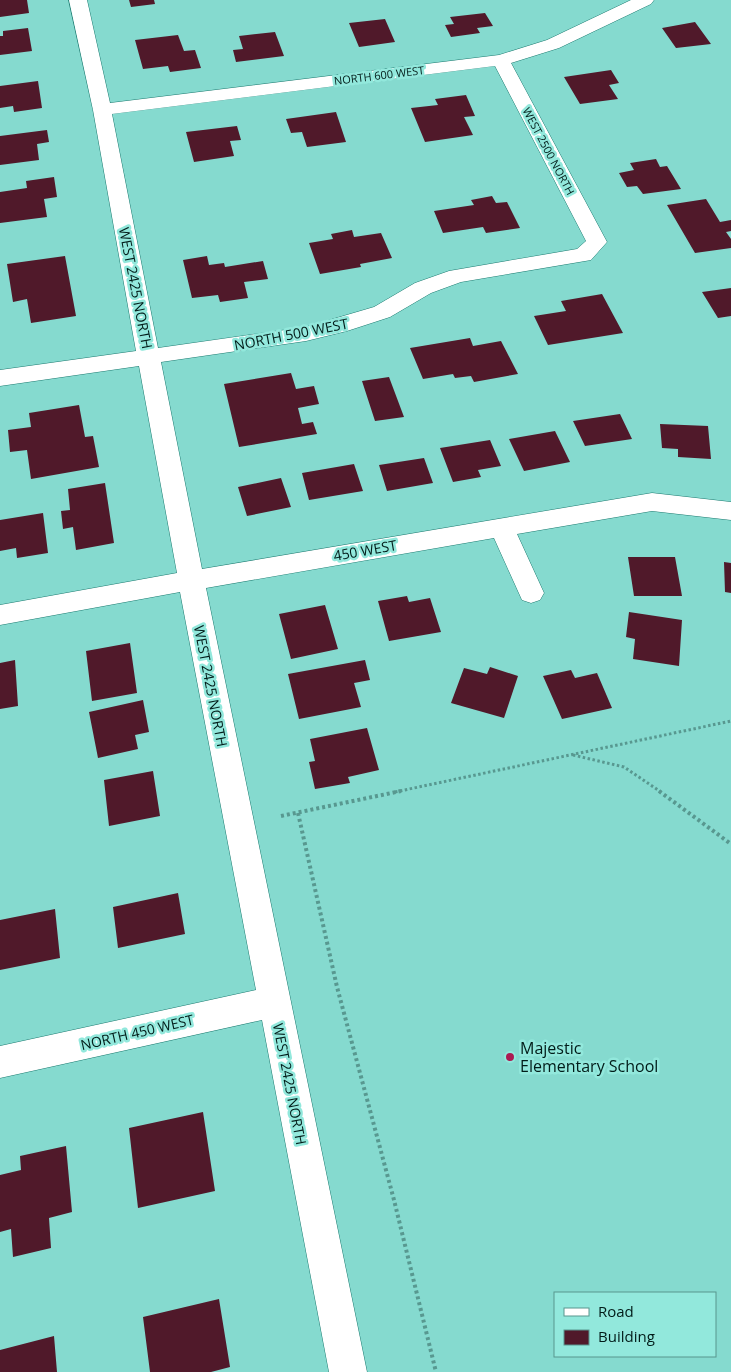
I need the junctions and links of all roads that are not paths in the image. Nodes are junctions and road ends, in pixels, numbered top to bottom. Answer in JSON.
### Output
{"nodes":[{"id":1,"x":78,"y":0,"type":"edge"},
{"id":2,"x":645,"y":0,"type":"edge"},
{"id":3,"x":501,"y":60,"type":"junction"},
{"id":4,"x":102,"y":110,"type":"junction"},
{"id":5,"x":597,"y":242,"type":"joint"},
{"id":6,"x":150,"y":358,"type":"junction"},
{"id":7,"x":0,"y":378,"type":"edge"},
{"id":8,"x":731,"y":511,"type":"edge"},
{"id":9,"x":502,"y":526,"type":"junction"},
{"id":10,"x":191,"y":580,"type":"junction"},
{"id":11,"x":530,"y":593,"type":"dead end"},
{"id":12,"x":0,"y":615,"type":"edge"},
{"id":13,"x":273,"y":1002,"type":"junction"},
{"id":14,"x":0,"y":1062,"type":"edge"},
{"id":15,"x":348,"y":1372,"type":"edge"}],
"edges":[{"from":1,"to":4,"type":"street","name":"WEST 2425 NORTH"},
{"from":2,"to":3,"type":"street","name":"NORTH 600 WEST"},
{"from":3,"to":4,"type":"street","name":"NORTH 600 WEST"},
{"from":3,"to":5,"type":"street","name":"WEST 2500 NORTH"},
{"from":4,"to":6,"type":"street","name":"WEST 2425 NORTH"},
{"from":5,"to":6,"type":"street","name":"NORTH 500 WEST"},
{"from":6,"to":7,"type":"street","name":"NORTH 500 WEST"},
{"from":6,"to":10,"type":"street","name":"WEST 2425 NORTH"},
{"from":8,"to":9,"type":"street","name":"450 WEST"},
{"from":9,"to":10,"type":"street","name":"450 WEST"},
{"from":9,"to":11,"type":"street"},
{"from":10,"to":12,"type":"street","name":"450 WEST"},
{"from":10,"to":13,"type":"street","name":"WEST 2425 NORTH"},
{"from":13,"to":14,"type":"street","name":"NORTH 450 WEST"},
{"from":13,"to":15,"type":"street","name":"WEST 2425 NORTH"}]}
